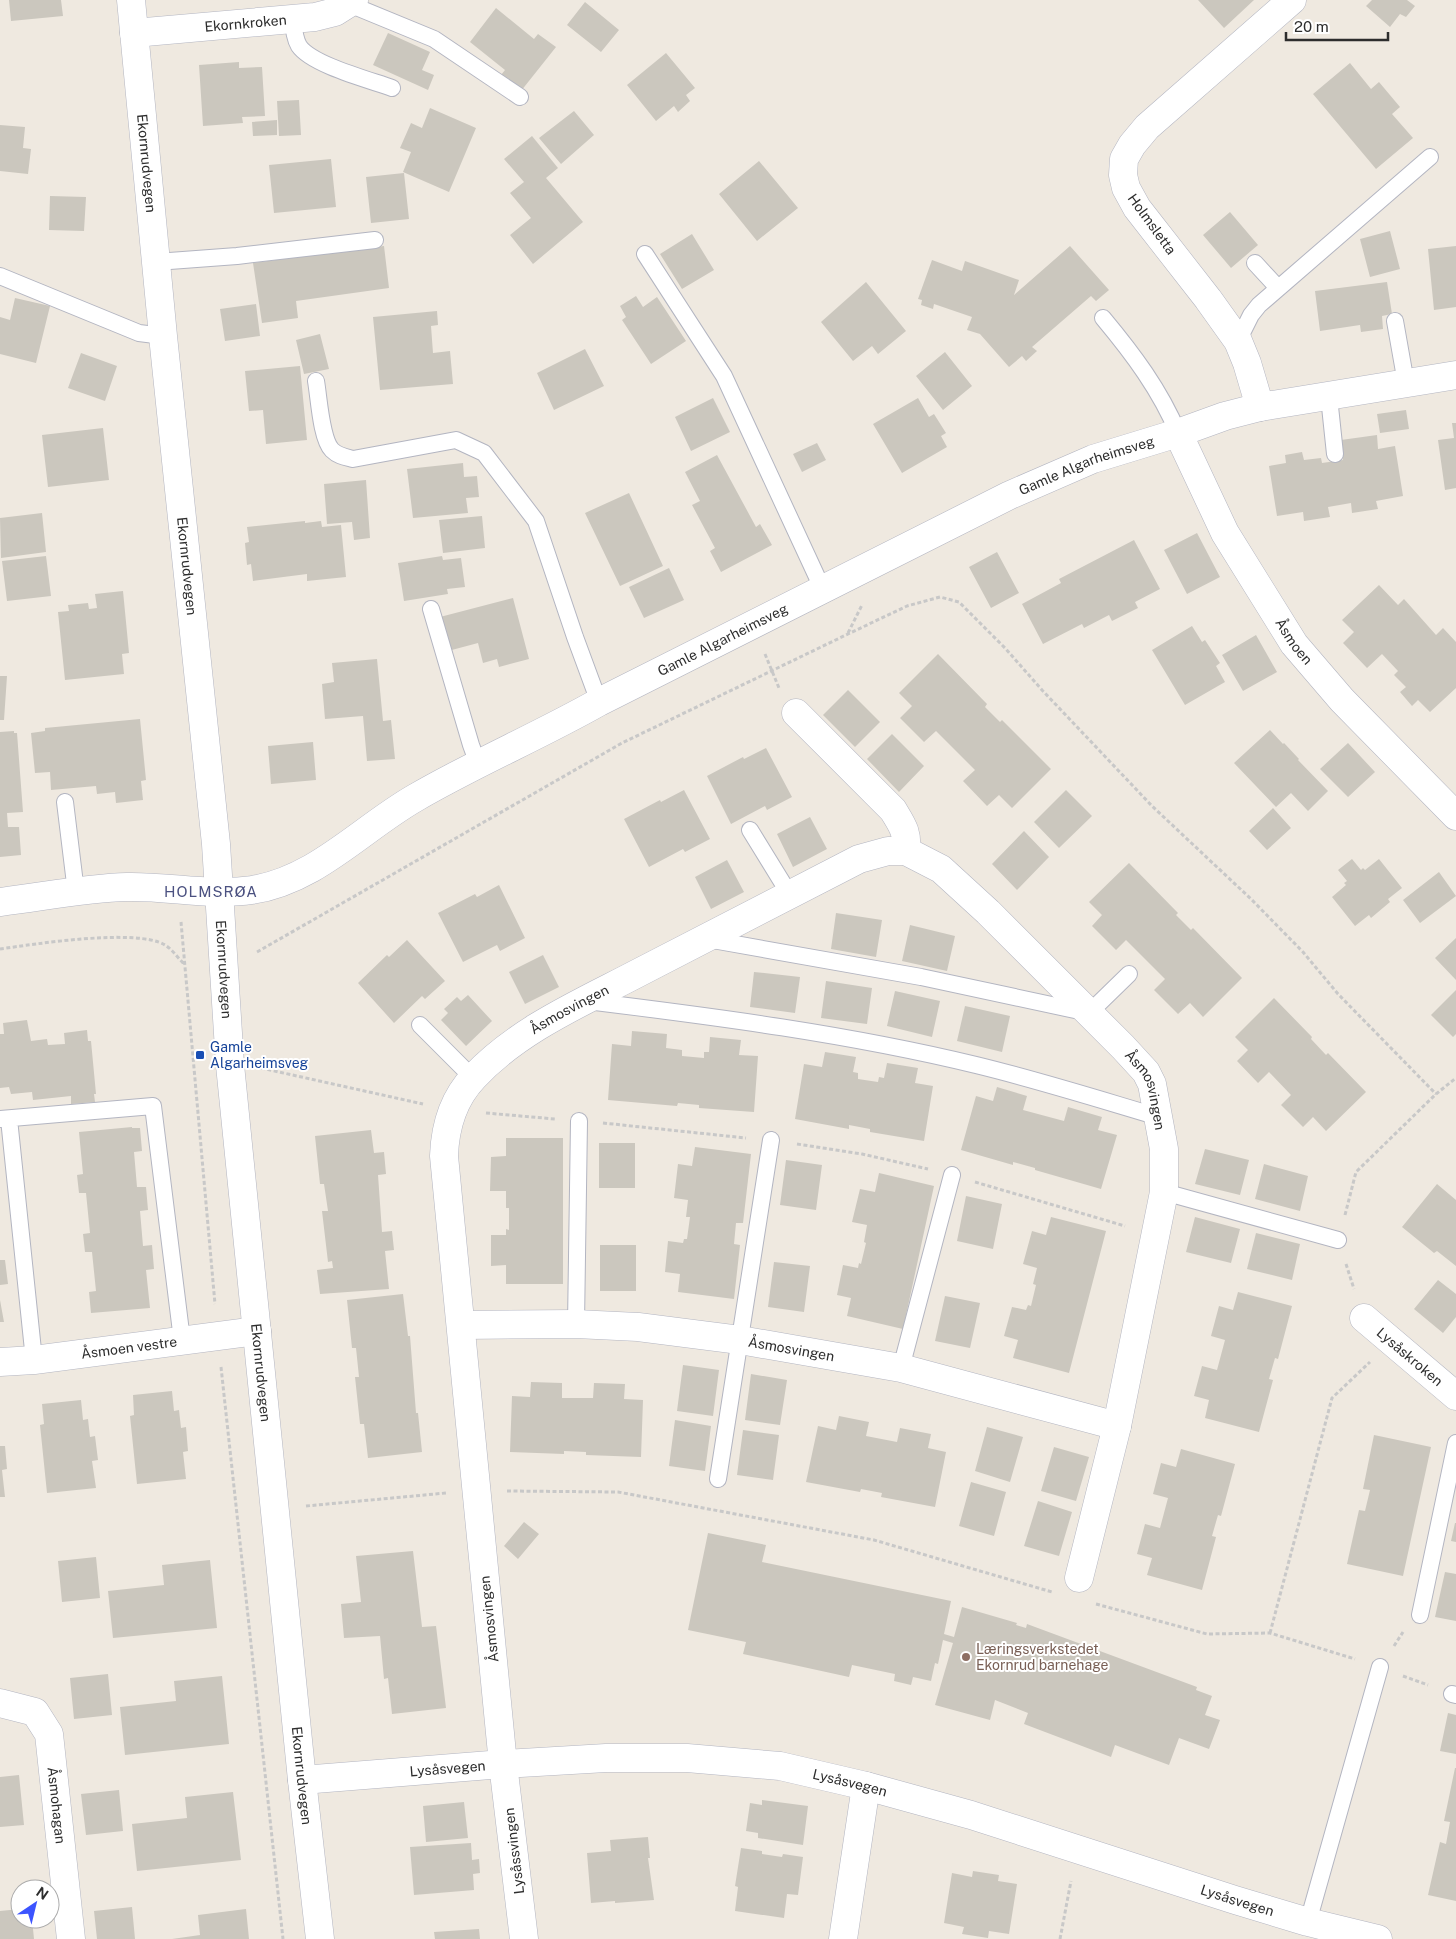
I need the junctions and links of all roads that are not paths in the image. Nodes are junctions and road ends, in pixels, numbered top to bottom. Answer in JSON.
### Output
{"nodes":[{"id":1,"x":131,"y":0,"type":"edge"},
{"id":2,"x":1292,"y":0,"type":"edge"},
{"id":3,"x":351,"y":2,"type":"edge"},
{"id":4,"x":294,"y":19,"type":"junction"},
{"id":5,"x":134,"y":33,"type":"junction"},
{"id":6,"x":392,"y":88,"type":"dead end"},
{"id":7,"x":520,"y":97,"type":"dead end"},
{"id":8,"x":1430,"y":157,"type":"dead end"},
{"id":9,"x":375,"y":240,"type":"dead end"},
{"id":10,"x":645,"y":254,"type":"dead end"},
{"id":11,"x":156,"y":262,"type":"junction"},
{"id":12,"x":1255,"y":263,"type":"dead end"},
{"id":13,"x":0,"y":276,"type":"edge"},
{"id":14,"x":1278,"y":288,"type":"junction"},
{"id":15,"x":1103,"y":318,"type":"dead end"},
{"id":16,"x":1394,"y":321,"type":"dead end"},
{"id":17,"x":163,"y":336,"type":"junction"},
{"id":18,"x":1238,"y":341,"type":"junction"},
{"id":19,"x":1456,"y":375,"type":"edge"},
{"id":20,"x":316,"y":382,"type":"dead end"},
{"id":21,"x":1406,"y":383,"type":"junction"},
{"id":22,"x":1329,"y":397,"type":"junction"},
{"id":23,"x":1260,"y":407,"type":"junction"},
{"id":24,"x":1178,"y":433,"type":"junction"},
{"id":25,"x":1335,"y":454,"type":"dead end"},
{"id":26,"x":822,"y":590,"type":"junction"},
{"id":27,"x":431,"y":609,"type":"dead end"},
{"id":28,"x":599,"y":702,"type":"junction"},
{"id":29,"x":796,"y":713,"type":"road end"},
{"id":30,"x":478,"y":764,"type":"junction"},
{"id":31,"x":65,"y":802,"type":"dead end"},
{"id":32,"x":1456,"y":816,"type":"edge"},
{"id":33,"x":750,"y":830,"type":"dead end"},
{"id":34,"x":906,"y":851,"type":"junction"},
{"id":35,"x":219,"y":891,"type":"junction"},
{"id":36,"x":76,"y":892,"type":"junction"},
{"id":37,"x":790,"y":895,"type":"junction"},
{"id":38,"x":0,"y":902,"type":"edge"},
{"id":39,"x":704,"y":939,"type":"junction"},
{"id":40,"x":1129,"y":974,"type":"dead end"},
{"id":41,"x":585,"y":1001,"type":"junction"},
{"id":42,"x":1089,"y":1013,"type":"junction"},
{"id":43,"x":420,"y":1025,"type":"dead end"},
{"id":44,"x":473,"y":1078,"type":"junction"},
{"id":45,"x":1158,"y":1117,"type":"junction"},
{"id":46,"x":4,"y":1119,"type":"edge"},
{"id":47,"x":579,"y":1121,"type":"road end"},
{"id":48,"x":772,"y":1140,"type":"road end"},
{"id":49,"x":952,"y":1175,"type":"road end"},
{"id":50,"x":1164,"y":1192,"type":"junction"},
{"id":51,"x":1338,"y":1240,"type":"road end"},
{"id":52,"x":1364,"y":1318,"type":"road end"},
{"id":53,"x":576,"y":1324,"type":"junction"},
{"id":54,"x":460,"y":1325,"type":"junction"},
{"id":55,"x":257,"y":1331,"type":"junction"},
{"id":56,"x":182,"y":1340,"type":"junction"},
{"id":57,"x":740,"y":1340,"type":"junction"},
{"id":58,"x":34,"y":1360,"type":"junction"},
{"id":59,"x":0,"y":1362,"type":"edge"},
{"id":60,"x":901,"y":1368,"type":"junction"},
{"id":61,"x":1456,"y":1396,"type":"edge"},
{"id":62,"x":1117,"y":1426,"type":"junction"},
{"id":63,"x":1456,"y":1443,"type":"edge"},
{"id":64,"x":718,"y":1479,"type":"dead end"},
{"id":65,"x":1080,"y":1578,"type":"dead end"},
{"id":66,"x":1420,"y":1615,"type":"road end"},
{"id":67,"x":1380,"y":1667,"type":"road end"},
{"id":68,"x":0,"y":1703,"type":"edge"},
{"id":69,"x":503,"y":1764,"type":"junction"},
{"id":70,"x":302,"y":1780,"type":"junction"},
{"id":71,"x":866,"y":1786,"type":"junction"},
{"id":72,"x":1308,"y":1922,"type":"junction"},
{"id":73,"x":71,"y":1939,"type":"edge"},
{"id":74,"x":320,"y":1939,"type":"edge"},
{"id":75,"x":524,"y":1939,"type":"edge"},
{"id":76,"x":842,"y":1939,"type":"edge"},
{"id":77,"x":1378,"y":1939,"type":"edge"}],
"edges":[{"from":1,"to":5,"type":"street","name":"Ekornrudvegen"},
{"from":2,"to":18,"type":"street","name":"Holmsletta"},
{"from":3,"to":4,"type":"street","name":"Ekornkroken"},
{"from":3,"to":7,"type":"lane"},
{"from":4,"to":5,"type":"street","name":"Ekornkroken"},
{"from":4,"to":6,"type":"lane"},
{"from":5,"to":11,"type":"street","name":"Ekornrudvegen"},
{"from":8,"to":14,"type":"lane"},
{"from":9,"to":11,"type":"lane"},
{"from":10,"to":26,"type":"lane"},
{"from":11,"to":17,"type":"street","name":"Ekornrudvegen"},
{"from":12,"to":14,"type":"lane"},
{"from":13,"to":17,"type":"lane"},
{"from":14,"to":18,"type":"lane"},
{"from":15,"to":24,"type":"lane"},
{"from":16,"to":21,"type":"lane"},
{"from":17,"to":35,"type":"street","name":"Ekornrudvegen"},
{"from":18,"to":23,"type":"street","name":"Holmsletta"},
{"from":19,"to":21,"type":"street","name":"Gamle Algarheimsveg"},
{"from":20,"to":28,"type":"lane"},
{"from":21,"to":22,"type":"street","name":"Gamle Algarheimsveg"},
{"from":22,"to":23,"type":"street","name":"Gamle Algarheimsveg"},
{"from":22,"to":25,"type":"lane"},
{"from":23,"to":24,"type":"street","name":"Gamle Algarheimsveg"},
{"from":24,"to":26,"type":"street","name":"Gamle Algarheimsveg"},
{"from":24,"to":32,"type":"street","name":"Åsmoen"},
{"from":26,"to":28,"type":"street","name":"Gamle Algarheimsveg"},
{"from":27,"to":30,"type":"lane"},
{"from":28,"to":30,"type":"street","name":"Gamle Algarheimsveg"},
{"from":29,"to":34,"type":"street"},
{"from":30,"to":35,"type":"street","name":"Gamle Algarheimsveg"},
{"from":31,"to":36,"type":"lane"},
{"from":33,"to":37,"type":"lane"},
{"from":34,"to":37,"type":"street","name":"Åsmosvingen"},
{"from":34,"to":42,"type":"street","name":"Åsmosvingen"},
{"from":35,"to":36,"type":"street","name":"Gamle Algarheimsveg"},
{"from":35,"to":55,"type":"street","name":"Ekornrudvegen"},
{"from":36,"to":38,"type":"street","name":"Gamle Algarheimsveg"},
{"from":37,"to":39,"type":"street","name":"Åsmosvingen"},
{"from":39,"to":41,"type":"street","name":"Åsmosvingen"},
{"from":39,"to":42,"type":"lane"},
{"from":40,"to":42,"type":"lane"},
{"from":41,"to":44,"type":"street","name":"Åsmosvingen"},
{"from":41,"to":45,"type":"lane"},
{"from":42,"to":45,"type":"street","name":"Åsmosvingen"},
{"from":43,"to":44,"type":"lane"},
{"from":44,"to":54,"type":"street","name":"Åsmosvingen"},
{"from":45,"to":50,"type":"street","name":"Åsmosvingen"},
{"from":46,"to":56,"type":"lane"},
{"from":46,"to":58,"type":"lane"},
{"from":47,"to":53,"type":"lane"},
{"from":48,"to":57,"type":"lane"},
{"from":49,"to":60,"type":"lane"},
{"from":50,"to":51,"type":"lane"},
{"from":50,"to":62,"type":"street","name":"Åsmosvingen"},
{"from":52,"to":61,"type":"street","name":"Lysåskroken"},
{"from":53,"to":54,"type":"street","name":"Åsmosvingen"},
{"from":53,"to":57,"type":"street","name":"Åsmosvingen"},
{"from":54,"to":69,"type":"street","name":"Åsmosvingen"},
{"from":55,"to":56,"type":"street","name":"Åsmoen vestre"},
{"from":55,"to":70,"type":"street","name":"Ekornrudvegen"},
{"from":56,"to":58,"type":"street","name":"Åsmoen vestre"},
{"from":57,"to":60,"type":"street","name":"Åsmosvingen"},
{"from":57,"to":64,"type":"lane"},
{"from":58,"to":59,"type":"street","name":"Åsmoen vestre"},
{"from":60,"to":62,"type":"street","name":"Åsmosvingen"},
{"from":62,"to":65,"type":"street","name":"Åsmosvingen"},
{"from":63,"to":66,"type":"lane"},
{"from":67,"to":72,"type":"lane"},
{"from":68,"to":73,"type":"street","name":"Åsmohagan"},
{"from":69,"to":70,"type":"street","name":"Lysåsvegen"},
{"from":69,"to":71,"type":"street","name":"Lysåsvegen"},
{"from":69,"to":75,"type":"street","name":"Lysåssvingen"},
{"from":70,"to":74,"type":"street","name":"Ekornrudvegen"},
{"from":71,"to":72,"type":"street","name":"Lysåsvegen"},
{"from":71,"to":76,"type":"street"},
{"from":72,"to":77,"type":"street","name":"Lysåsvegen"}]}
